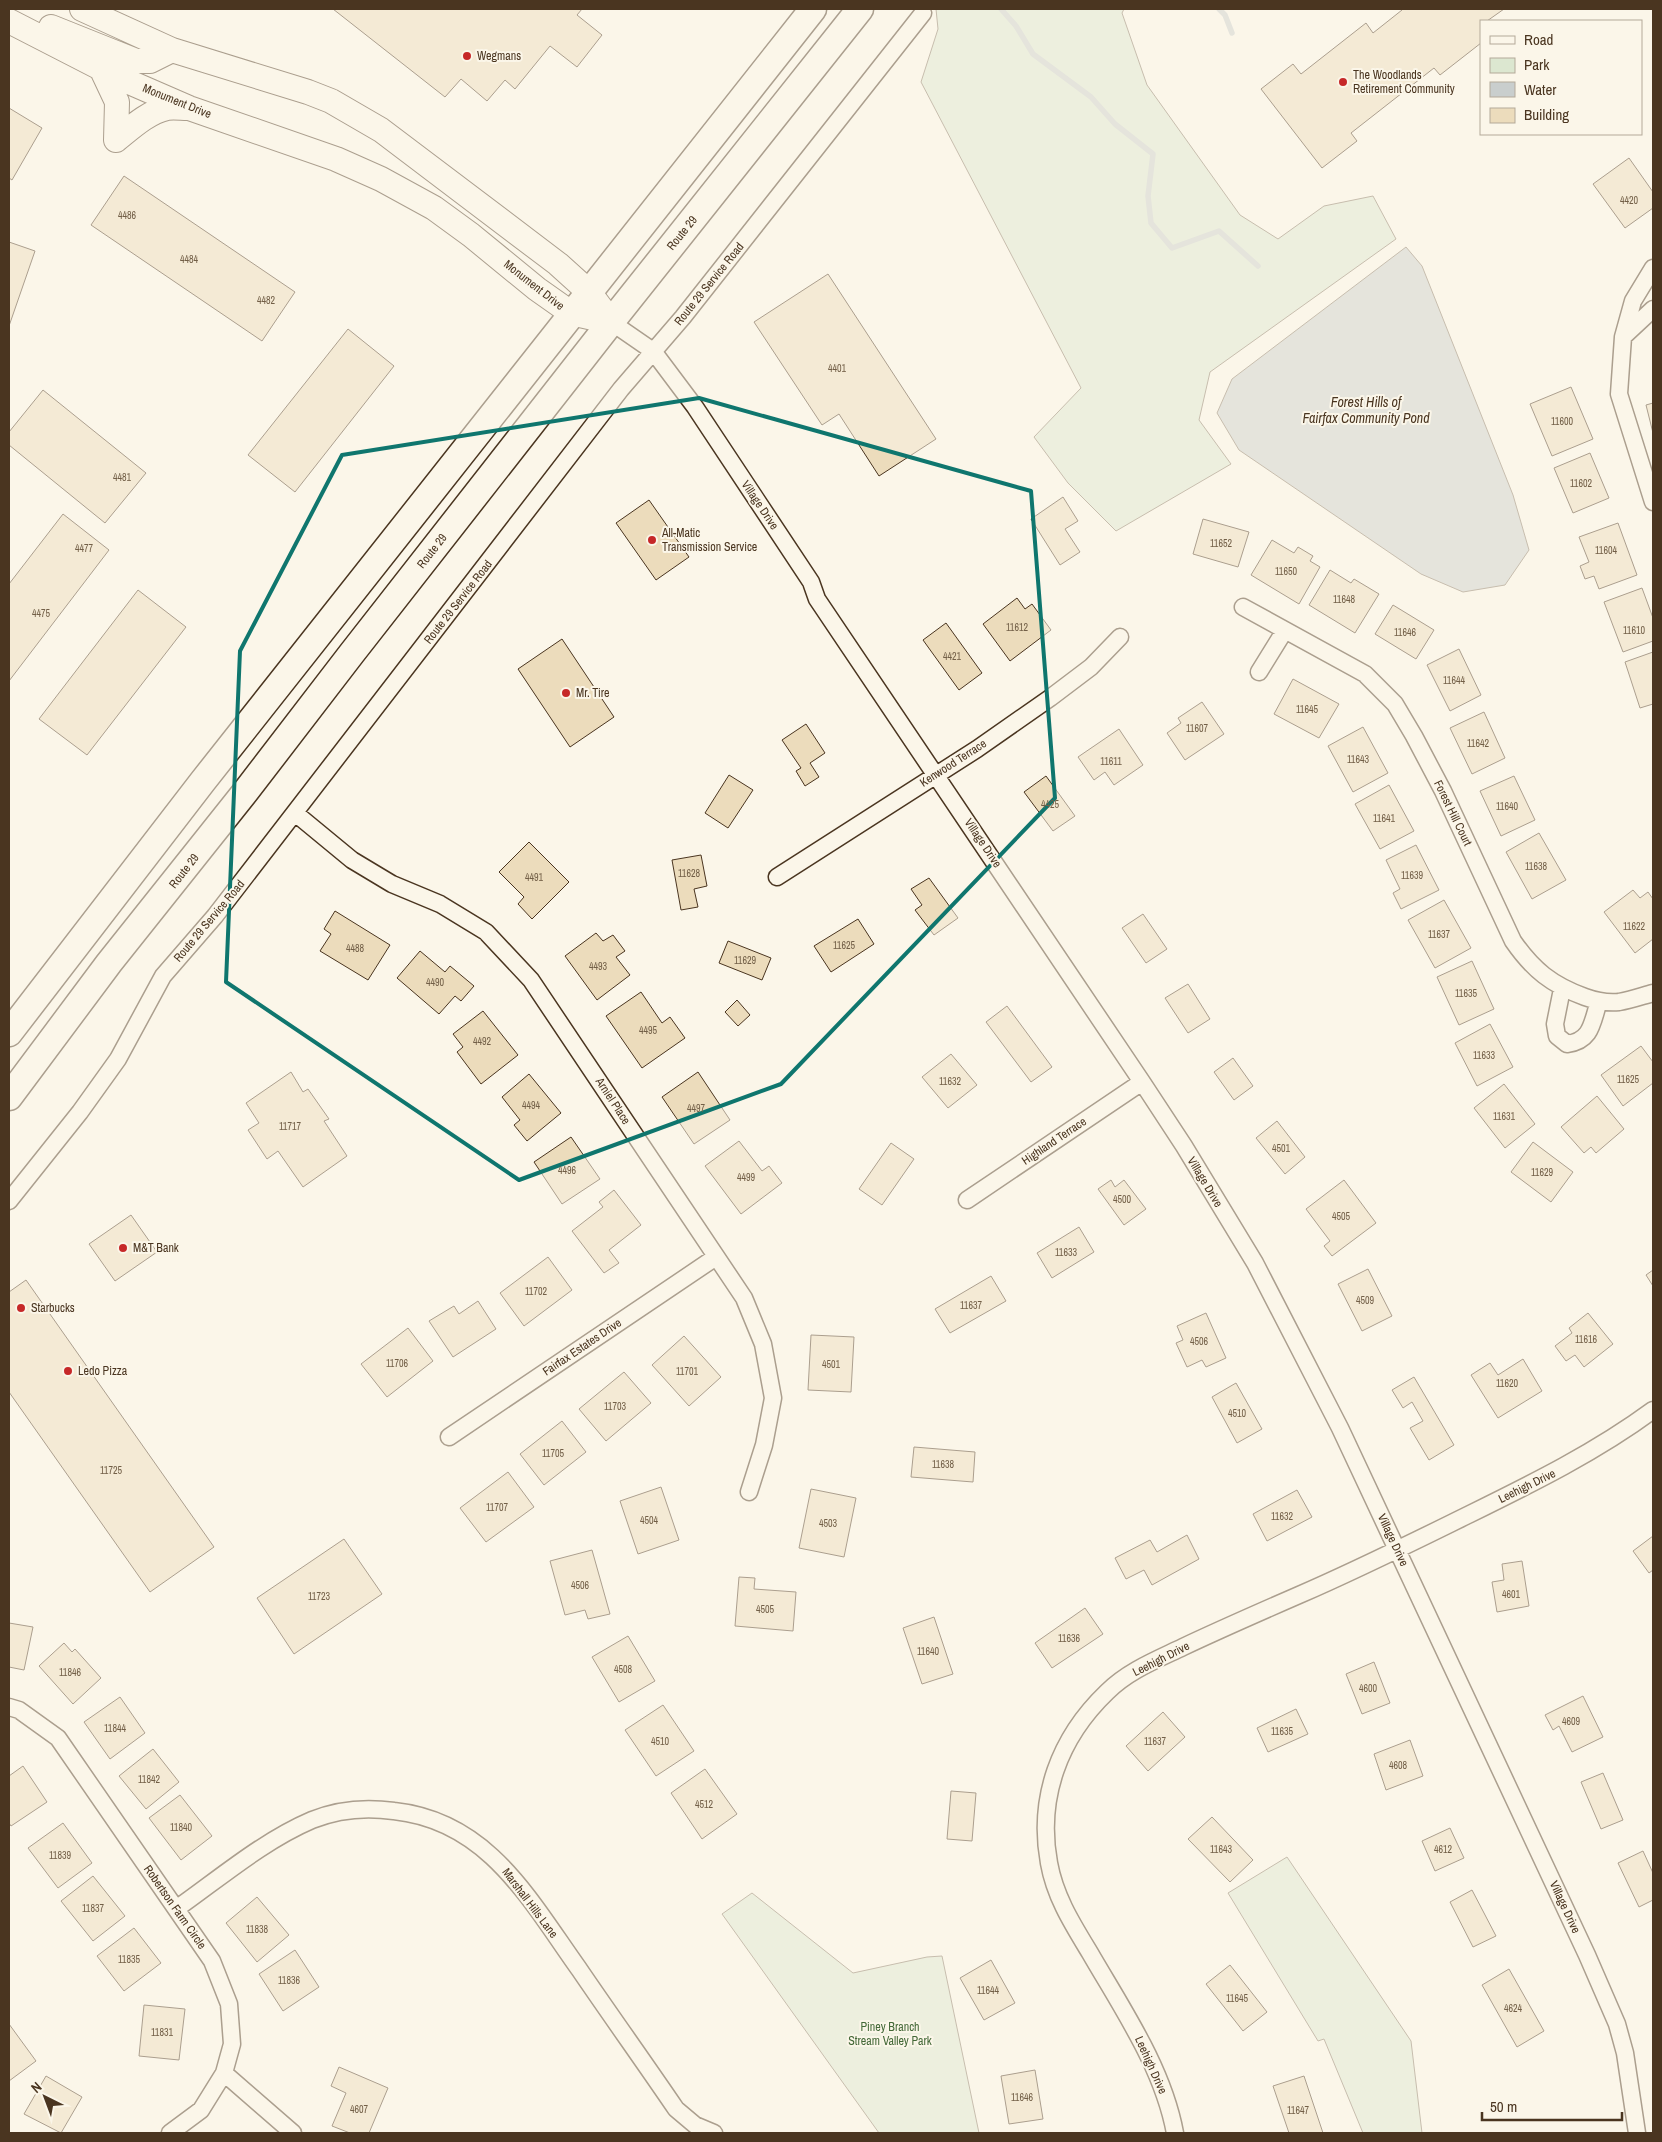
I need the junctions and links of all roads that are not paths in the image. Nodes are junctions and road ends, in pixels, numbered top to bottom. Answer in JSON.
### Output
{"nodes":[{"id":1,"x":82,"y":9,"type":"edge"},
{"id":2,"x":812,"y":9,"type":"edge"},
{"id":3,"x":860,"y":9,"type":"edge"},
{"id":4,"x":923,"y":13,"type":"dead end"},
{"id":5,"x":9,"y":14,"type":"edge"},
{"id":6,"x":9,"y":21,"type":"edge"},
{"id":7,"x":172,"y":50,"type":"junction"},
{"id":8,"x":101,"y":68,"type":"junction"},
{"id":9,"x":189,"y":108,"type":"junction"},
{"id":10,"x":1653,"y":268,"type":"edge"},
{"id":11,"x":589,"y":292,"type":"junction"},
{"id":12,"x":1653,"y":309,"type":"edge"},
{"id":13,"x":571,"y":313,"type":"junction"},
{"id":14,"x":611,"y":322,"type":"junction"},
{"id":15,"x":1622,"y":338,"type":"junction"},
{"id":16,"x":653,"y":351,"type":"junction"},
{"id":17,"x":1652,"y":493,"type":"edge"},
{"id":18,"x":1244,"y":607,"type":"dead end"},
{"id":19,"x":1285,"y":630,"type":"junction"},
{"id":20,"x":1120,"y":637,"type":"dead end"},
{"id":21,"x":1259,"y":672,"type":"dead end"},
{"id":22,"x":937,"y":774,"type":"junction"},
{"id":23,"x":295,"y":813,"type":"junction"},
{"id":24,"x":777,"y":877,"type":"dead end"},
{"id":25,"x":1562,"y":989,"type":"junction"},
{"id":26,"x":1653,"y":993,"type":"edge"},
{"id":27,"x":1598,"y":1001,"type":"junction"},
{"id":28,"x":9,"y":1033,"type":"edge"},
{"id":29,"x":1142,"y":1082,"type":"junction"},
{"id":30,"x":9,"y":1097,"type":"edge"},
{"id":31,"x":9,"y":1200,"type":"edge"},
{"id":32,"x":967,"y":1200,"type":"dead end"},
{"id":33,"x":716,"y":1257,"type":"junction"},
{"id":34,"x":1653,"y":1410,"type":"edge"},
{"id":35,"x":449,"y":1437,"type":"dead end"},
{"id":36,"x":749,"y":1492,"type":"dead end"},
{"id":37,"x":1397,"y":1550,"type":"junction"},
{"id":38,"x":9,"y":1707,"type":"edge"},
{"id":39,"x":176,"y":1909,"type":"junction"},
{"id":40,"x":224,"y":2073,"type":"junction"},
{"id":41,"x":170,"y":2133,"type":"edge"},
{"id":42,"x":293,"y":2133,"type":"edge"},
{"id":43,"x":714,"y":2133,"type":"edge"},
{"id":44,"x":1175,"y":2133,"type":"edge"},
{"id":45,"x":1637,"y":2133,"type":"edge"}],
"edges":[{"from":1,"to":7,"type":"main road"},
{"from":2,"to":11,"type":"main road"},
{"from":3,"to":14,"type":"main road","name":"Route 29"},
{"from":4,"to":16,"type":"street","name":"Route 29 Service Road"},
{"from":5,"to":7,"type":"main road"},
{"from":6,"to":8,"type":"main road","name":"Monument Drive"},
{"from":7,"to":11,"type":"main road"},
{"from":8,"to":9,"type":"main road","name":"Monument Drive"},
{"from":8,"to":9,"type":"main road"},
{"from":9,"to":13,"type":"main road","name":"Monument Drive"},
{"from":10,"to":15,"type":"street"},
{"from":11,"to":13,"type":"main road"},
{"from":11,"to":14,"type":"main road"},
{"from":12,"to":15,"type":"street"},
{"from":13,"to":14,"type":"main road","name":"Monument Drive"},
{"from":13,"to":28,"type":"main road"},
{"from":14,"to":16,"type":"street","name":"Village Drive"},
{"from":14,"to":30,"type":"main road","name":"Route 29"},
{"from":15,"to":17,"type":"street"},
{"from":16,"to":22,"type":"street","name":"Village Drive"},
{"from":16,"to":23,"type":"street","name":"Route 29 Service Road"},
{"from":18,"to":19,"type":"street","name":"Forest Hill Court"},
{"from":19,"to":21,"type":"street"},
{"from":19,"to":25,"type":"street","name":"Forest Hill Court"},
{"from":20,"to":22,"type":"street","name":"Kenwood Terrace"},
{"from":22,"to":24,"type":"street","name":"Kenwood Terrace"},
{"from":22,"to":29,"type":"street","name":"Village Drive"},
{"from":23,"to":31,"type":"street","name":"Route 29 Service Road"},
{"from":23,"to":33,"type":"street","name":"Arniel Place"},
{"from":25,"to":27,"type":"street","name":"Forest Hill Court"},
{"from":25,"to":27,"type":"street"},
{"from":26,"to":27,"type":"street","name":"Forest Hill Court"},
{"from":29,"to":32,"type":"street","name":"Highland Terrace"},
{"from":29,"to":37,"type":"street","name":"Village Drive"},
{"from":33,"to":35,"type":"street","name":"Fairfax Estates Drive"},
{"from":33,"to":36,"type":"street","name":"Arniel Place"},
{"from":34,"to":37,"type":"street","name":"Leehigh Drive"},
{"from":37,"to":44,"type":"street","name":"Leehigh Drive"},
{"from":37,"to":45,"type":"street","name":"Village Drive"},
{"from":38,"to":39,"type":"street","name":"Robertson Farm Circle"},
{"from":39,"to":40,"type":"street","name":"Robertson Farm Circle"},
{"from":39,"to":43,"type":"street","name":"Marshall Hills Lane"},
{"from":40,"to":41,"type":"street","name":"Robertson Farm Circle"},
{"from":40,"to":42,"type":"street"}]}
